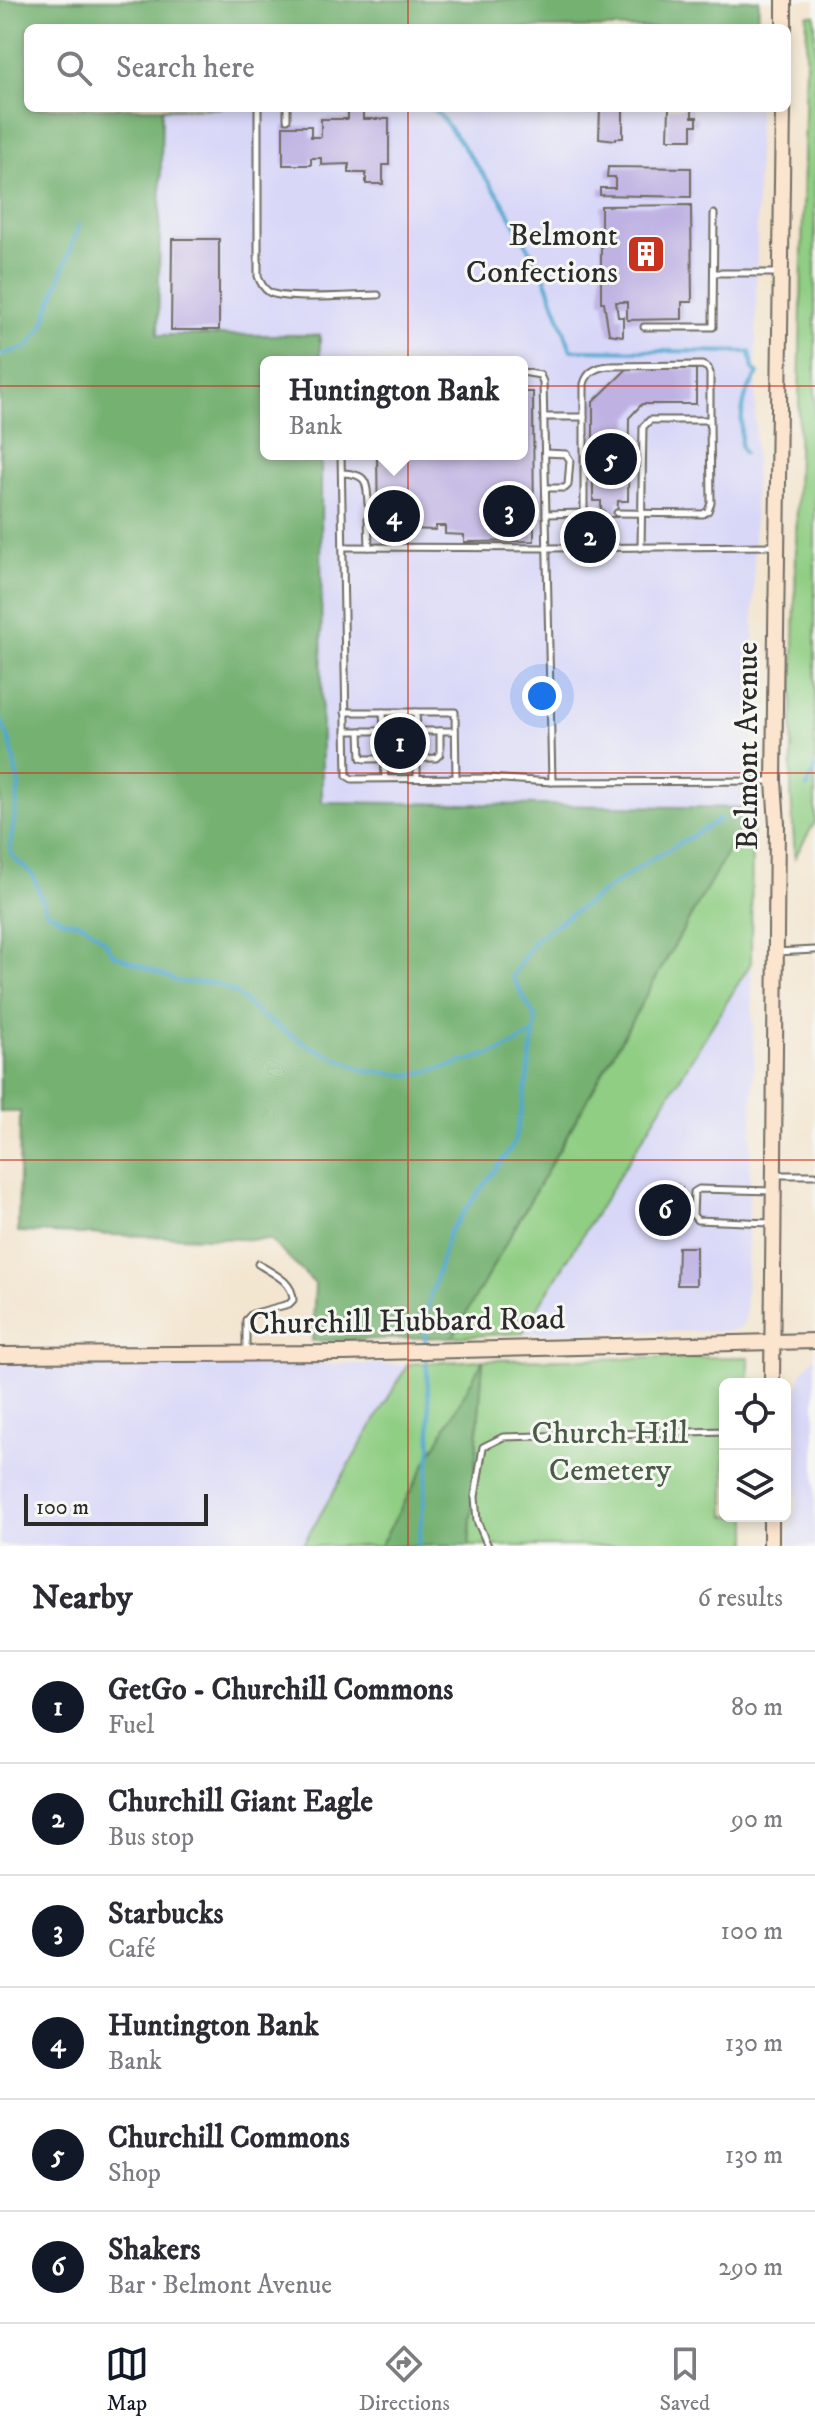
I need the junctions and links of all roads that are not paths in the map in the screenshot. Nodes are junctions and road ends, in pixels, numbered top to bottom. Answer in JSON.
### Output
{"nodes":[{"id":1,"x":784,"y":0,"type":"edge"},
{"id":2,"x":784,"y":24,"type":"edge"},
{"id":3,"x":258,"y":112,"type":"edge"},
{"id":4,"x":287,"y":112,"type":"edge"},
{"id":5,"x":783,"y":112,"type":"edge"},
{"id":6,"x":287,"y":119,"type":"dead end"},
{"id":7,"x":714,"y":214,"type":"dead end"},
{"id":8,"x":714,"y":273,"type":"junction"},
{"id":9,"x":781,"y":273,"type":"junction"},
{"id":10,"x":378,"y":295,"type":"dead end"},
{"id":11,"x":644,"y":327,"type":"dead end"},
{"id":12,"x":528,"y":373,"type":"edge"},
{"id":13,"x":545,"y":417,"type":"junction"},
{"id":14,"x":584,"y":418,"type":"junction"},
{"id":15,"x":710,"y":420,"type":"junction"},
{"id":16,"x":545,"y":453,"type":"junction"},
{"id":17,"x":341,"y":460,"type":"edge"},
{"id":18,"x":342,"y":473,"type":"junction"},
{"id":19,"x":546,"y":488,"type":"junction"},
{"id":20,"x":368,"y":504,"type":"dead end"},
{"id":21,"x":584,"y":513,"type":"junction"},
{"id":22,"x":601,"y":513,"type":"dead end"},
{"id":23,"x":617,"y":513,"type":"dead end"},
{"id":24,"x":641,"y":513,"type":"junction"},
{"id":25,"x":546,"y":514,"type":"junction"},
{"id":26,"x":368,"y":517,"type":"dead end"},
{"id":27,"x":777,"y":546,"type":"junction"},
{"id":28,"x":343,"y":547,"type":"junction"},
{"id":29,"x":369,"y":547,"type":"junction"},
{"id":30,"x":548,"y":548,"type":"junction"},
{"id":31,"x":641,"y":548,"type":"junction"},
{"id":32,"x":345,"y":712,"type":"junction"},
{"id":33,"x":383,"y":712,"type":"junction"},
{"id":34,"x":416,"y":712,"type":"junction"},
{"id":35,"x":346,"y":731,"type":"junction"},
{"id":36,"x":360,"y":731,"type":"junction"},
{"id":37,"x":384,"y":731,"type":"junction"},
{"id":38,"x":417,"y":731,"type":"junction"},
{"id":39,"x":440,"y":731,"type":"junction"},
{"id":40,"x":455,"y":731,"type":"junction"},
{"id":41,"x":384,"y":758,"type":"junction"},
{"id":42,"x":417,"y":758,"type":"junction"},
{"id":43,"x":385,"y":778,"type":"junction"},
{"id":44,"x":417,"y":778,"type":"junction"},
{"id":45,"x":456,"y":778,"type":"junction"},
{"id":46,"x":774,"y":781,"type":"junction"},
{"id":47,"x":552,"y":782,"type":"junction"},
{"id":48,"x":815,"y":950,"type":"edge"},
{"id":49,"x":775,"y":952,"type":"junction"},
{"id":50,"x":815,"y":1175,"type":"edge"},
{"id":51,"x":774,"y":1183,"type":"junction"},
{"id":52,"x":773,"y":1223,"type":"junction"},
{"id":53,"x":258,"y":1264,"type":"dead end"},
{"id":54,"x":815,"y":1341,"type":"edge"},
{"id":55,"x":772,"y":1342,"type":"junction"},
{"id":56,"x":246,"y":1353,"type":"junction"},
{"id":57,"x":0,"y":1355,"type":"edge"},
{"id":58,"x":772,"y":1378,"type":"edge"},
{"id":59,"x":719,"y":1431,"type":"edge"},
{"id":60,"x":771,"y":1522,"type":"edge"},
{"id":61,"x":488,"y":1546,"type":"edge"},
{"id":62,"x":771,"y":1546,"type":"edge"}],
"edges":[{"from":1,"to":2,"type":"main road"},
{"from":3,"to":10,"type":"lane"},
{"from":4,"to":6,"type":"lane"},
{"from":5,"to":9,"type":"main road","name":"Belmont Avenue"},
{"from":7,"to":8,"type":"lane"},
{"from":8,"to":9,"type":"lane"},
{"from":8,"to":11,"type":"lane"},
{"from":9,"to":27,"type":"main road","name":"Belmont Avenue"},
{"from":12,"to":13,"type":"lane"},
{"from":13,"to":14,"type":"lane"},
{"from":13,"to":16,"type":"lane"},
{"from":14,"to":15,"type":"lane"},
{"from":14,"to":21,"type":"lane"},
{"from":15,"to":24,"type":"lane"},
{"from":15,"to":24,"type":"lane"},
{"from":16,"to":19,"type":"lane"},
{"from":16,"to":19,"type":"lane"},
{"from":17,"to":18,"type":"lane"},
{"from":18,"to":20,"type":"lane"},
{"from":18,"to":28,"type":"lane"},
{"from":19,"to":25,"type":"lane"},
{"from":21,"to":22,"type":"lane"},
{"from":21,"to":25,"type":"lane"},
{"from":23,"to":24,"type":"lane"},
{"from":24,"to":31,"type":"lane"},
{"from":25,"to":30,"type":"lane"},
{"from":26,"to":29,"type":"lane"},
{"from":27,"to":31,"type":"lane"},
{"from":27,"to":46,"type":"main road","name":"Belmont Avenue"},
{"from":28,"to":29,"type":"lane"},
{"from":28,"to":32,"type":"lane"},
{"from":29,"to":30,"type":"lane"},
{"from":30,"to":31,"type":"lane"},
{"from":30,"to":47,"type":"lane"},
{"from":32,"to":33,"type":"lane"},
{"from":32,"to":35,"type":"lane"},
{"from":33,"to":34,"type":"lane"},
{"from":33,"to":37,"type":"lane"},
{"from":34,"to":38,"type":"lane"},
{"from":34,"to":40,"type":"lane"},
{"from":35,"to":36,"type":"lane"},
{"from":35,"to":43,"type":"lane"},
{"from":36,"to":37,"type":"lane"},
{"from":36,"to":41,"type":"lane"},
{"from":37,"to":38,"type":"lane"},
{"from":38,"to":39,"type":"lane"},
{"from":39,"to":40,"type":"lane"},
{"from":39,"to":42,"type":"lane"},
{"from":40,"to":45,"type":"lane"},
{"from":41,"to":42,"type":"lane"},
{"from":41,"to":43,"type":"lane"},
{"from":42,"to":44,"type":"lane"},
{"from":43,"to":44,"type":"lane"},
{"from":44,"to":45,"type":"lane"},
{"from":45,"to":47,"type":"lane"},
{"from":46,"to":47,"type":"lane"},
{"from":46,"to":49,"type":"main road","name":"Belmont Avenue"},
{"from":48,"to":49,"type":"lane"},
{"from":49,"to":51,"type":"main road","name":"Belmont Avenue"},
{"from":50,"to":51,"type":"lane"},
{"from":51,"to":52,"type":"main road","name":"Belmont Avenue"},
{"from":51,"to":52,"type":"lane"},
{"from":52,"to":55,"type":"main road","name":"Belmont Avenue"},
{"from":53,"to":56,"type":"lane"},
{"from":54,"to":55,"type":"main road","name":"Churchill Hubbard Road"},
{"from":55,"to":56,"type":"main road","name":"Churchill Hubbard Road"},
{"from":55,"to":58,"type":"main road","name":"Belmont Avenue"},
{"from":56,"to":57,"type":"main road","name":"Churchill Hubbard Road"},
{"from":59,"to":61,"type":"lane"},
{"from":60,"to":62,"type":"main road"}]}
